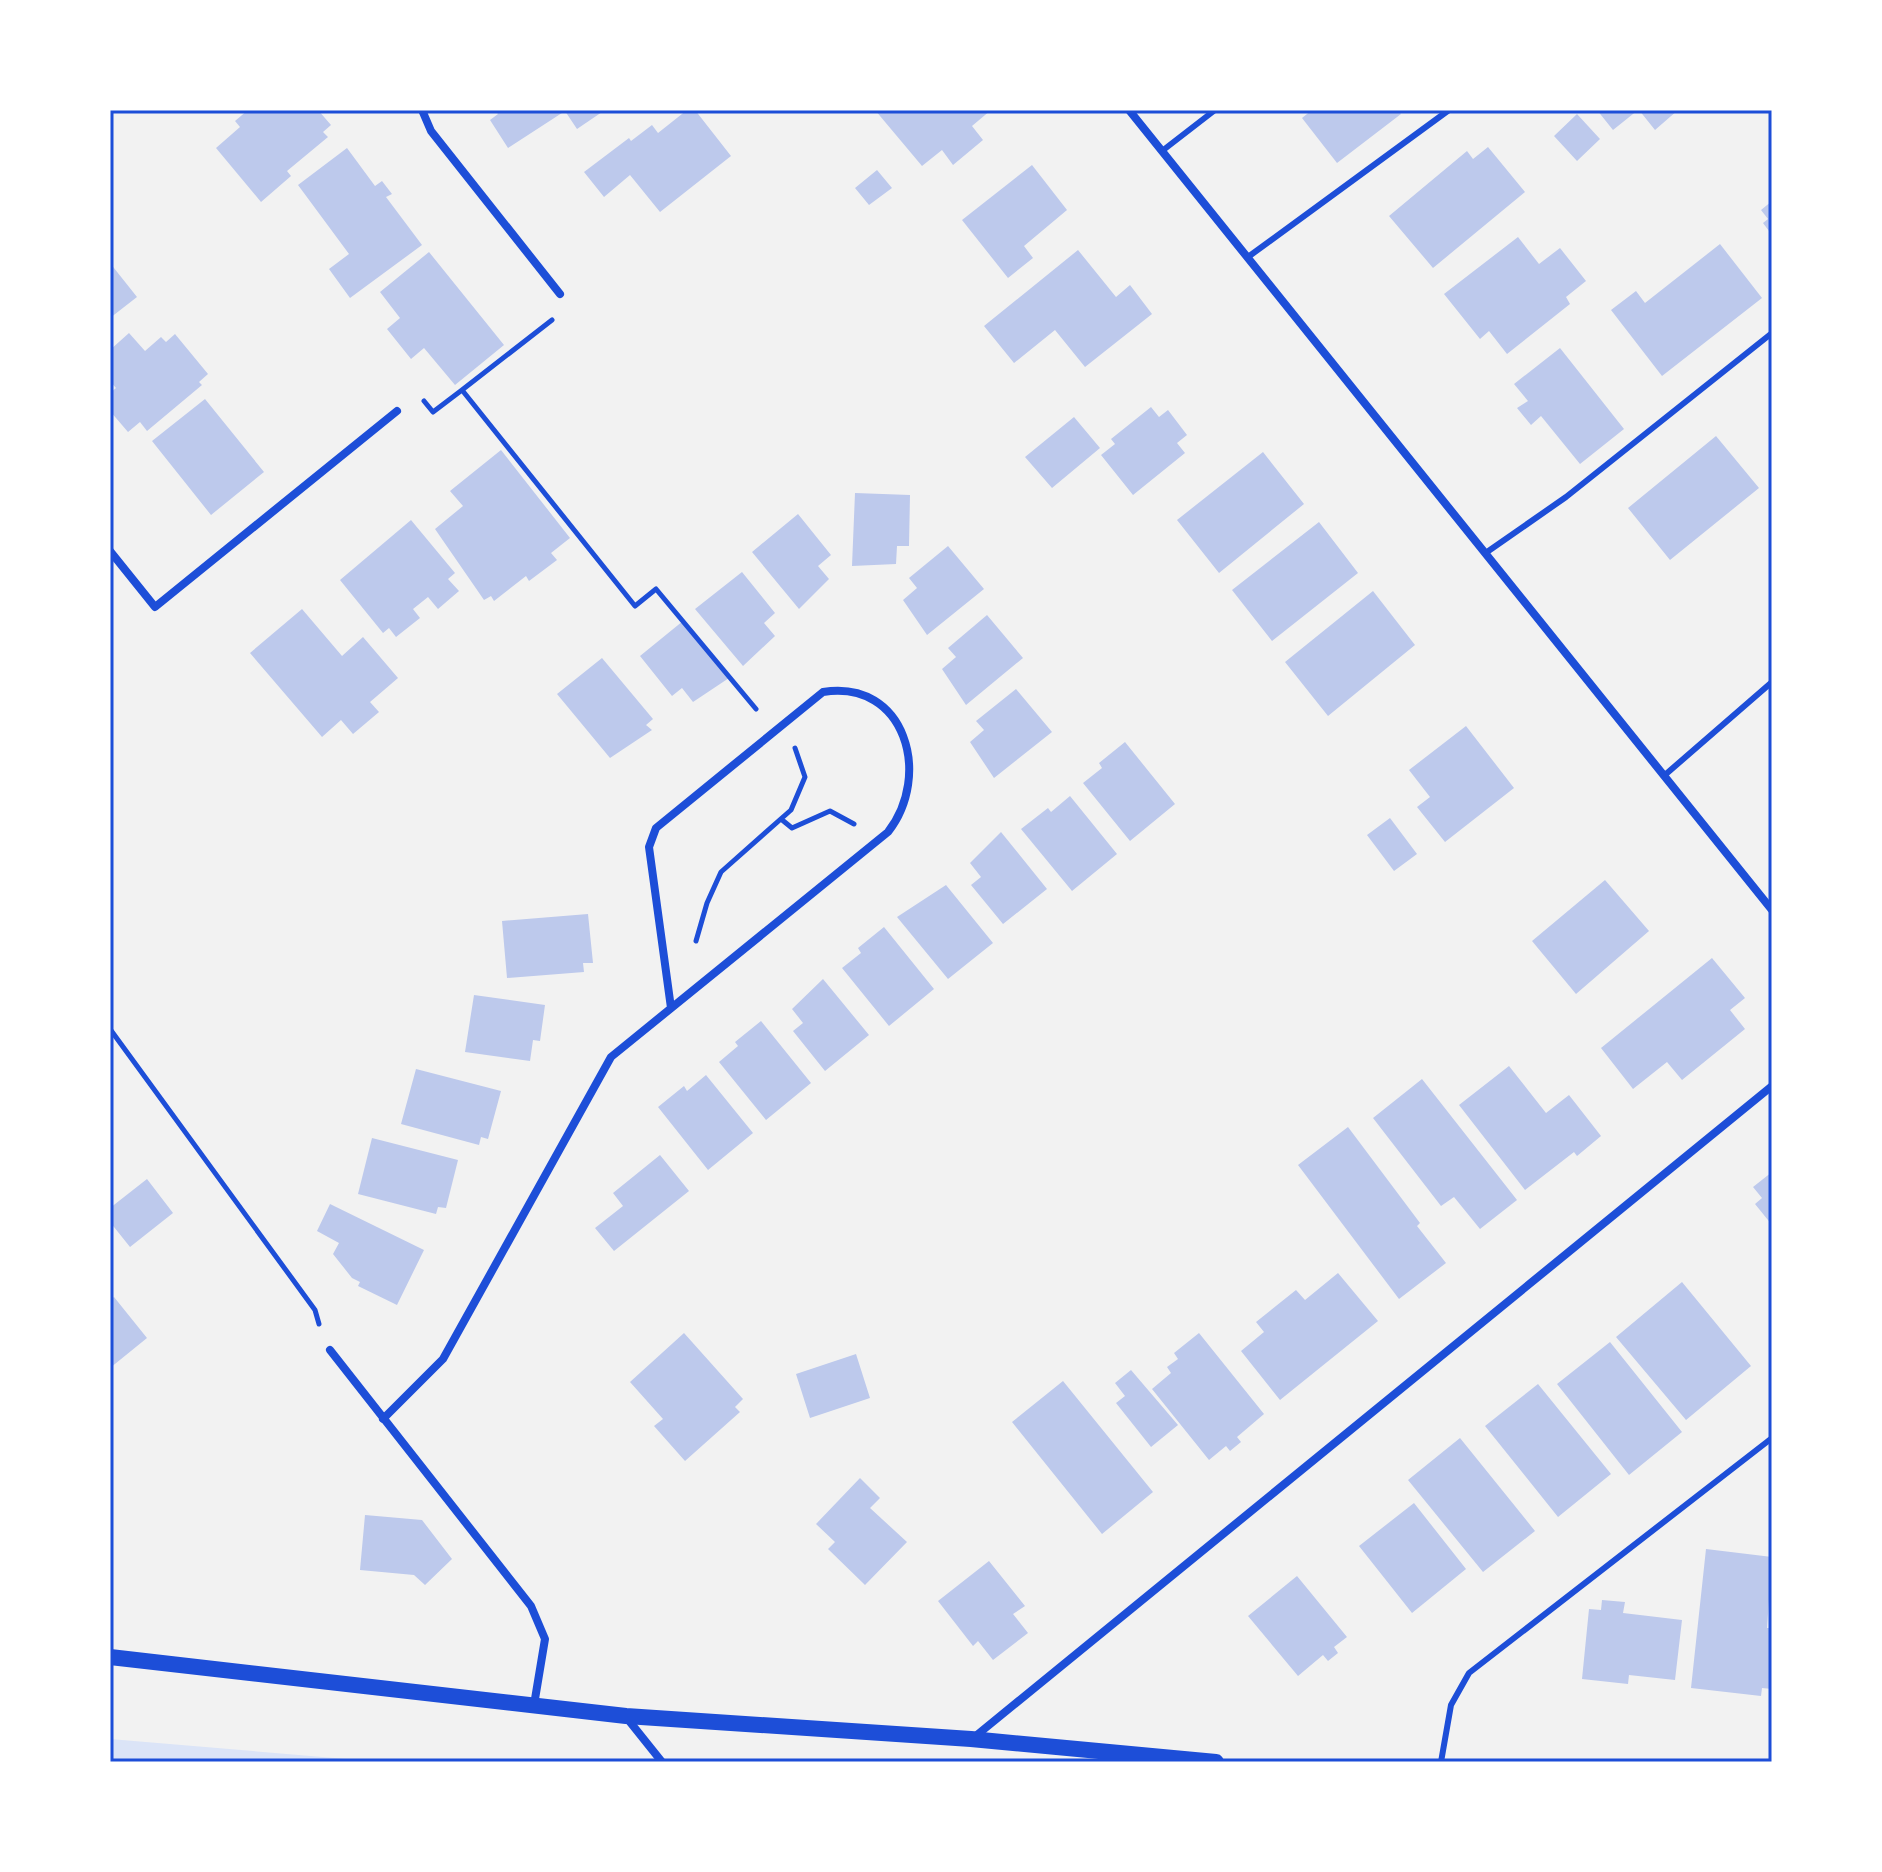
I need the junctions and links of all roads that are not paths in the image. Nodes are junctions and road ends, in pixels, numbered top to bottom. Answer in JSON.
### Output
{"nodes":[{"id":1,"x":422,"y":110,"type":"edge"},
{"id":2,"x":1129,"y":110,"type":"edge"},
{"id":3,"x":1215,"y":110,"type":"edge"},
{"id":4,"x":1449,"y":110,"type":"edge"},
{"id":5,"x":1162,"y":151,"type":"junction"},
{"id":6,"x":1248,"y":257,"type":"junction"},
{"id":7,"x":560,"y":294,"type":"road end"},
{"id":8,"x":1772,"y":333,"type":"edge"},
{"id":9,"x":397,"y":411,"type":"road end"},
{"id":10,"x":110,"y":551,"type":"edge"},
{"id":11,"x":1487,"y":552,"type":"junction"},
{"id":12,"x":1772,"y":682,"type":"edge"},
{"id":13,"x":1666,"y":774,"type":"junction"},
{"id":14,"x":1772,"y":910,"type":"edge"},
{"id":15,"x":671,"y":1008,"type":"junction"},
{"id":16,"x":1772,"y":1086,"type":"edge"},
{"id":17,"x":330,"y":1350,"type":"road end"},
{"id":18,"x":383,"y":1419,"type":"junction"},
{"id":19,"x":1772,"y":1438,"type":"edge"},
{"id":20,"x":110,"y":1657,"type":"edge"},
{"id":21,"x":534,"y":1705,"type":"junction"},
{"id":22,"x":626,"y":1716,"type":"junction"},
{"id":23,"x":971,"y":1739,"type":"junction"},
{"id":24,"x":662,"y":1762,"type":"edge"},
{"id":25,"x":1216,"y":1762,"type":"edge"},
{"id":26,"x":1441,"y":1762,"type":"edge"}],
"edges":[{"from":1,"to":7,"type":"street"},
{"from":2,"to":5,"type":"street"},
{"from":3,"to":5,"type":"lane"},
{"from":4,"to":6,"type":"lane"},
{"from":5,"to":6,"type":"street"},
{"from":6,"to":11,"type":"street"},
{"from":8,"to":11,"type":"lane"},
{"from":9,"to":10,"type":"street"},
{"from":11,"to":13,"type":"street"},
{"from":12,"to":13,"type":"lane"},
{"from":13,"to":14,"type":"street"},
{"from":15,"to":15,"type":"street"},
{"from":15,"to":18,"type":"street"},
{"from":16,"to":23,"type":"street"},
{"from":17,"to":18,"type":"street"},
{"from":18,"to":21,"type":"street"},
{"from":19,"to":26,"type":"lane"},
{"from":20,"to":21,"type":"main road"},
{"from":21,"to":22,"type":"main road"},
{"from":22,"to":23,"type":"main road"},
{"from":22,"to":24,"type":"street"},
{"from":23,"to":25,"type":"main road"}]}
